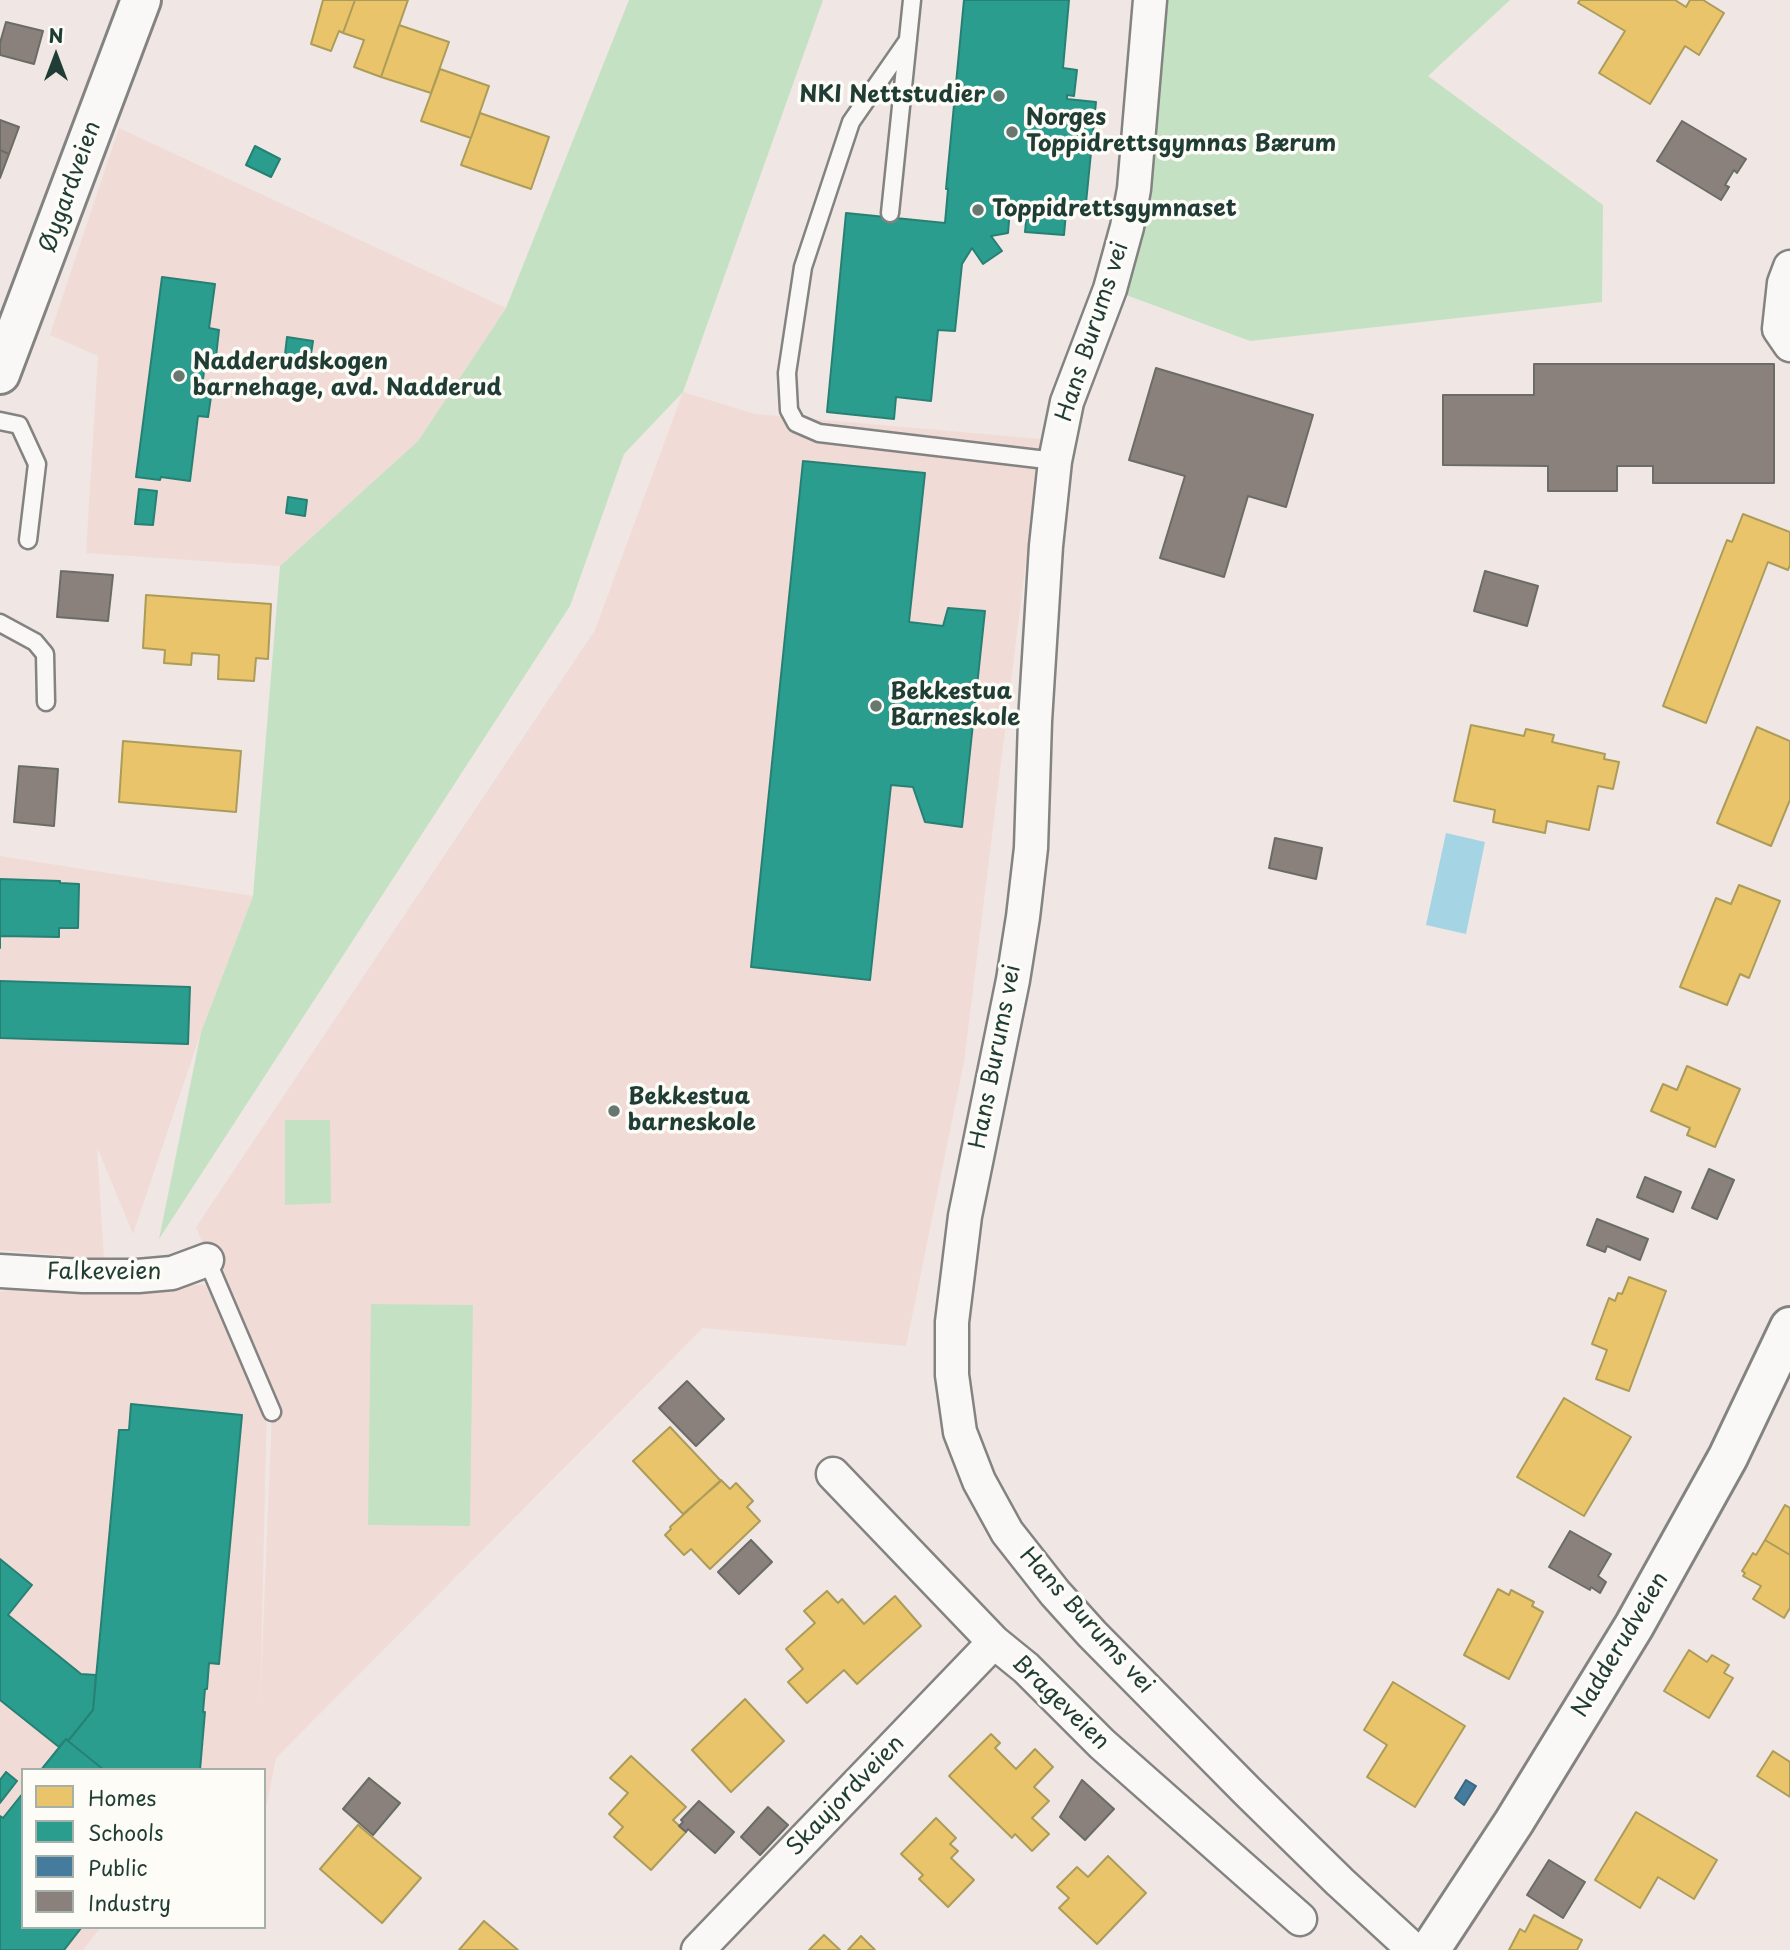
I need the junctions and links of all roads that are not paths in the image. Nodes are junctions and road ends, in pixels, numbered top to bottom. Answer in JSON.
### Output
{"nodes":[{"id":1,"x":141,"y":0,"type":"edge"},
{"id":2,"x":912,"y":0,"type":"edge"},
{"id":3,"x":1150,"y":0,"type":"edge"},
{"id":4,"x":908,"y":40,"type":"junction"},
{"id":5,"x":890,"y":213,"type":"dead end"},
{"id":6,"x":1790,"y":267,"type":"edge"},
{"id":7,"x":1790,"y":345,"type":"edge"},
{"id":8,"x":0,"y":374,"type":"edge"},
{"id":9,"x":0,"y":421,"type":"edge"},
{"id":10,"x":1055,"y":461,"type":"junction"},
{"id":11,"x":28,"y":540,"type":"dead end"},
{"id":12,"x":0,"y":623,"type":"edge"},
{"id":13,"x":46,"y":702,"type":"dead end"},
{"id":14,"x":206,"y":1260,"type":"joint"},
{"id":15,"x":0,"y":1271,"type":"edge"},
{"id":16,"x":1790,"y":1327,"type":"edge"},
{"id":17,"x":272,"y":1412,"type":"dead end"},
{"id":18,"x":833,"y":1474,"type":"dead end"},
{"id":19,"x":994,"y":1642,"type":"junction"},
{"id":20,"x":1300,"y":1919,"type":"dead end"},
{"id":21,"x":698,"y":1950,"type":"edge"},
{"id":22,"x":1414,"y":1950,"type":"edge"},
{"id":23,"x":1430,"y":1950,"type":"edge"}],
"edges":[{"from":1,"to":8,"type":"main road","name":"Øygardveien"},
{"from":2,"to":4,"type":"lane"},
{"from":3,"to":10,"type":"street","name":"Hans Burums vei"},
{"from":4,"to":5,"type":"lane"},
{"from":4,"to":10,"type":"lane"},
{"from":6,"to":7,"type":"street"},
{"from":9,"to":11,"type":"lane"},
{"from":10,"to":22,"type":"street","name":"Hans Burums vei"},
{"from":12,"to":13,"type":"lane"},
{"from":14,"to":15,"type":"street","name":"Falkeveien"},
{"from":14,"to":17,"type":"lane"},
{"from":16,"to":23,"type":"main road","name":"Nadderudveien"},
{"from":18,"to":19,"type":"street","name":"Brageveien"},
{"from":19,"to":20,"type":"street","name":"Brageveien"},
{"from":19,"to":21,"type":"street","name":"Skaujordveien"}]}
